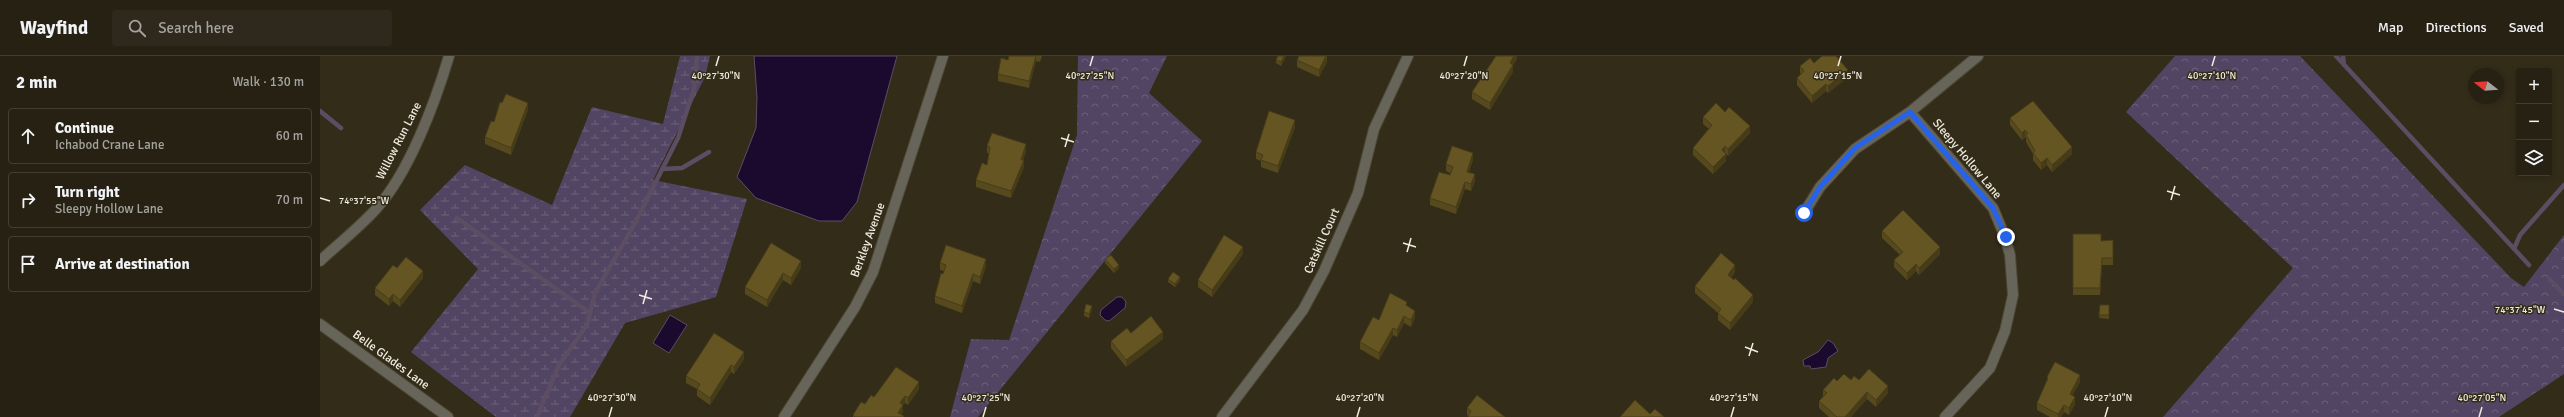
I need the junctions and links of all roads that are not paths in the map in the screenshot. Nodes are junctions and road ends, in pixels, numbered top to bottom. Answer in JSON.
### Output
{"nodes":[{"id":1,"x":449,"y":56,"type":"edge"},
{"id":2,"x":943,"y":56,"type":"edge"},
{"id":3,"x":1408,"y":56,"type":"edge"},
{"id":4,"x":1978,"y":56,"type":"edge"},
{"id":5,"x":1910,"y":112,"type":"junction"},
{"id":6,"x":1804,"y":213,"type":"dead end"},
{"id":7,"x":320,"y":261,"type":"edge"},
{"id":8,"x":320,"y":324,"type":"edge"},
{"id":9,"x":448,"y":417,"type":"edge"},
{"id":10,"x":784,"y":417,"type":"edge"},
{"id":11,"x":1222,"y":417,"type":"edge"},
{"id":12,"x":1945,"y":417,"type":"edge"}],
"edges":[{"from":1,"to":7,"type":"street","name":"Willow Run Lane"},
{"from":2,"to":10,"type":"street","name":"Berkley Avenue"},
{"from":3,"to":11,"type":"street","name":"Catskill Court"},
{"from":4,"to":5,"type":"street"},
{"from":5,"to":6,"type":"street"},
{"from":5,"to":12,"type":"street","name":"Sleepy Hollow Lane"},
{"from":8,"to":9,"type":"street","name":"Belle Glades Lane"}]}
